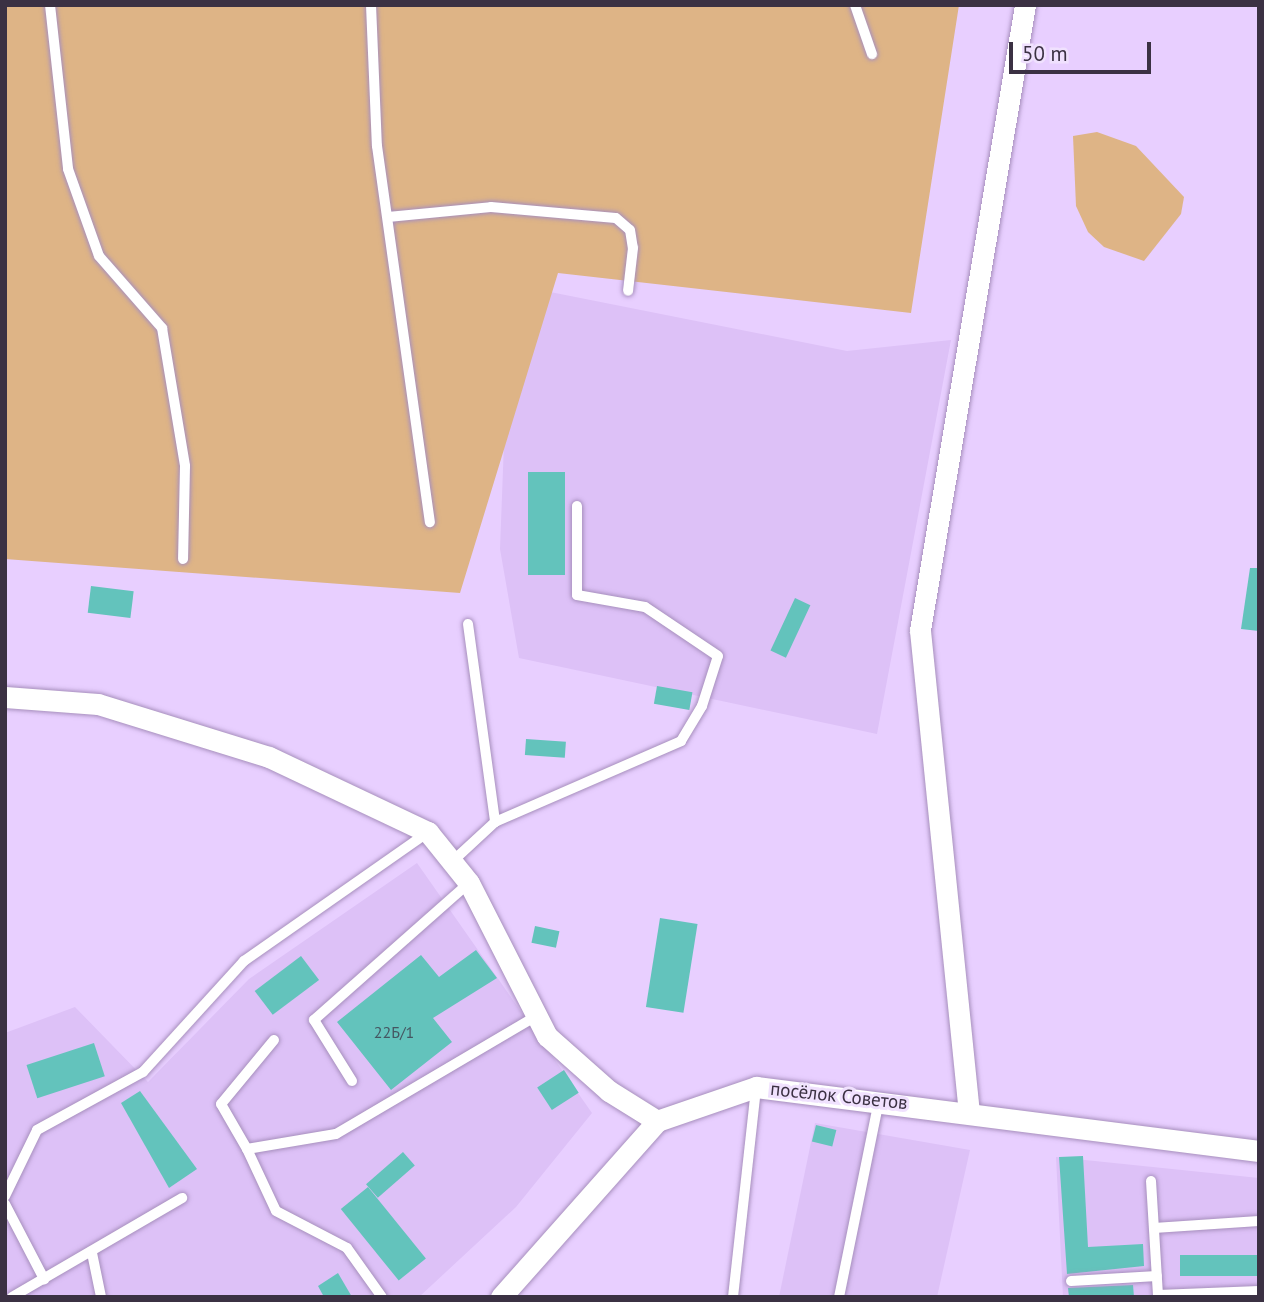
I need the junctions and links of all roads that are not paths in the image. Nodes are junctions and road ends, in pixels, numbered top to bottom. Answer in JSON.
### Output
{"nodes":[{"id":1,"x":50,"y":5,"type":"edge"},
{"id":2,"x":371,"y":5,"type":"edge"},
{"id":3,"x":855,"y":5,"type":"edge"},
{"id":4,"x":1025,"y":5,"type":"edge"},
{"id":5,"x":873,"y":54,"type":"dead end"},
{"id":6,"x":388,"y":217,"type":"junction"},
{"id":7,"x":628,"y":291,"type":"dead end"},
{"id":8,"x":577,"y":506,"type":"dead end"},
{"id":9,"x":429,"y":522,"type":"dead end"},
{"id":10,"x":183,"y":559,"type":"dead end"},
{"id":11,"x":468,"y":624,"type":"dead end"},
{"id":12,"x":5,"y":697,"type":"edge"},
{"id":13,"x":495,"y":822,"type":"junction"},
{"id":14,"x":428,"y":832,"type":"junction"},
{"id":15,"x":455,"y":859,"type":"junction"},
{"id":16,"x":469,"y":883,"type":"junction"},
{"id":17,"x":536,"y":1016,"type":"junction"},
{"id":18,"x":274,"y":1040,"type":"dead end"},
{"id":19,"x":352,"y":1081,"type":"dead end"},
{"id":20,"x":756,"y":1087,"type":"junction"},
{"id":21,"x":880,"y":1099,"type":"junction"},
{"id":22,"x":969,"y":1113,"type":"junction"},
{"id":23,"x":657,"y":1121,"type":"junction"},
{"id":24,"x":247,"y":1149,"type":"junction"},
{"id":25,"x":1259,"y":1151,"type":"edge"},
{"id":26,"x":1151,"y":1181,"type":"dead end"},
{"id":27,"x":5,"y":1196,"type":"edge"},
{"id":28,"x":182,"y":1198,"type":"dead end"},
{"id":29,"x":5,"y":1204,"type":"edge"},
{"id":30,"x":1259,"y":1221,"type":"edge"},
{"id":31,"x":1154,"y":1228,"type":"junction"},
{"id":32,"x":92,"y":1253,"type":"junction"},
{"id":33,"x":1157,"y":1276,"type":"junction"},
{"id":34,"x":44,"y":1279,"type":"junction"},
{"id":35,"x":1071,"y":1281,"type":"dead end"},
{"id":36,"x":1259,"y":1291,"type":"edge"},
{"id":37,"x":1158,"y":1296,"type":"edge"},
{"id":38,"x":12,"y":1297,"type":"edge"},
{"id":39,"x":101,"y":1297,"type":"edge"},
{"id":40,"x":382,"y":1297,"type":"edge"},
{"id":41,"x":501,"y":1297,"type":"edge"},
{"id":42,"x":733,"y":1297,"type":"edge"},
{"id":43,"x":839,"y":1297,"type":"edge"}],
"edges":[{"from":1,"to":10,"type":"lane"},
{"from":2,"to":6,"type":"lane"},
{"from":3,"to":5,"type":"lane"},
{"from":4,"to":22,"type":"street"},
{"from":6,"to":7,"type":"lane"},
{"from":6,"to":9,"type":"lane"},
{"from":8,"to":13,"type":"lane"},
{"from":11,"to":13,"type":"lane"},
{"from":12,"to":14,"type":"street"},
{"from":13,"to":15,"type":"lane"},
{"from":14,"to":15,"type":"street"},
{"from":14,"to":27,"type":"lane"},
{"from":15,"to":16,"type":"street"},
{"from":16,"to":17,"type":"street"},
{"from":16,"to":19,"type":"lane"},
{"from":17,"to":23,"type":"street"},
{"from":17,"to":24,"type":"lane"},
{"from":18,"to":24,"type":"lane"},
{"from":20,"to":21,"type":"street","name":"посёлок Советов"},
{"from":20,"to":23,"type":"street","name":"посёлок Советов"},
{"from":20,"to":42,"type":"lane"},
{"from":21,"to":22,"type":"street","name":"посёлок Советов"},
{"from":21,"to":43,"type":"lane"},
{"from":22,"to":25,"type":"street","name":"посёлок Советов"},
{"from":23,"to":41,"type":"street","name":"посёлок Советов"},
{"from":24,"to":40,"type":"lane"},
{"from":26,"to":31,"type":"lane"},
{"from":28,"to":32,"type":"lane"},
{"from":29,"to":34,"type":"lane"},
{"from":30,"to":31,"type":"lane"},
{"from":31,"to":33,"type":"lane"},
{"from":32,"to":34,"type":"lane"},
{"from":32,"to":39,"type":"lane"},
{"from":33,"to":35,"type":"lane"},
{"from":33,"to":37,"type":"lane"},
{"from":34,"to":38,"type":"lane"},
{"from":36,"to":37,"type":"lane"}]}
